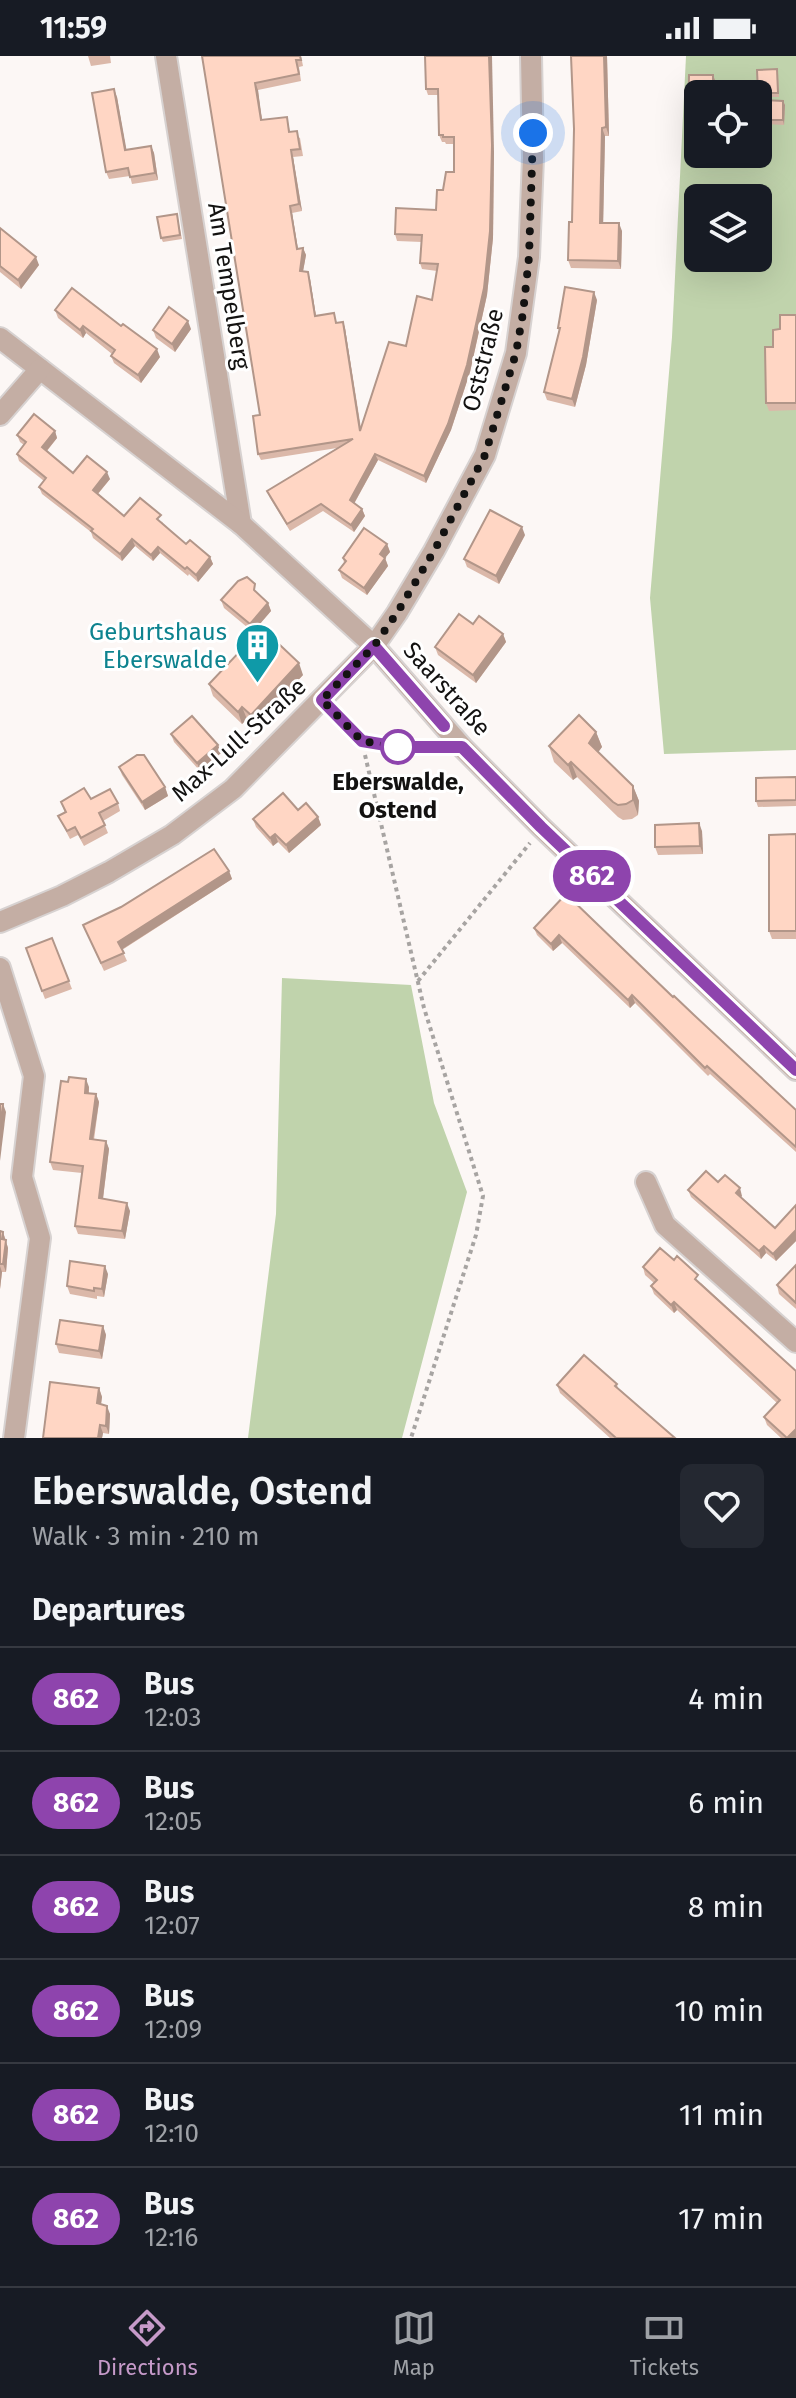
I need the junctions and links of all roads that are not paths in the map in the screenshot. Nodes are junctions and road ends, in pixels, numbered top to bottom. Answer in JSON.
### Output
{"nodes":[{"id":1,"x":166,"y":56,"type":"edge"},
{"id":2,"x":531,"y":56,"type":"edge"},
{"id":3,"x":0,"y":338,"type":"edge"},
{"id":4,"x":40,"y":369,"type":"junction"},
{"id":5,"x":0,"y":415,"type":"edge"},
{"id":6,"x":241,"y":524,"type":"junction"},
{"id":7,"x":374,"y":646,"type":"junction"},
{"id":8,"x":322,"y":700,"type":"junction"},
{"id":9,"x":462,"y":747,"type":"junction"},
{"id":10,"x":0,"y":922,"type":"edge"},
{"id":11,"x":0,"y":968,"type":"edge"},
{"id":12,"x":796,"y":1070,"type":"edge"},
{"id":13,"x":646,"y":1182,"type":"dead end"},
{"id":14,"x":796,"y":1342,"type":"edge"},
{"id":15,"x":14,"y":1438,"type":"edge"}],
"edges":[{"from":1,"to":6,"type":"street","name":"Am Tempelberg"},
{"from":2,"to":7,"type":"street","name":"Oststraße"},
{"from":3,"to":4,"type":"street","name":"Saarstraße"},
{"from":4,"to":5,"type":"street"},
{"from":4,"to":6,"type":"street","name":"Saarstraße"},
{"from":6,"to":7,"type":"street","name":"Saarstraße"},
{"from":7,"to":8,"type":"street","name":"Max-Lull-Straße"},
{"from":7,"to":9,"type":"street","name":"Saarstraße"},
{"from":8,"to":9,"type":"lane"},
{"from":8,"to":10,"type":"street","name":"Max-Lull-Straße"},
{"from":9,"to":12,"type":"street","name":"Saarstraße"},
{"from":11,"to":15,"type":"street"},
{"from":13,"to":14,"type":"street"}]}
